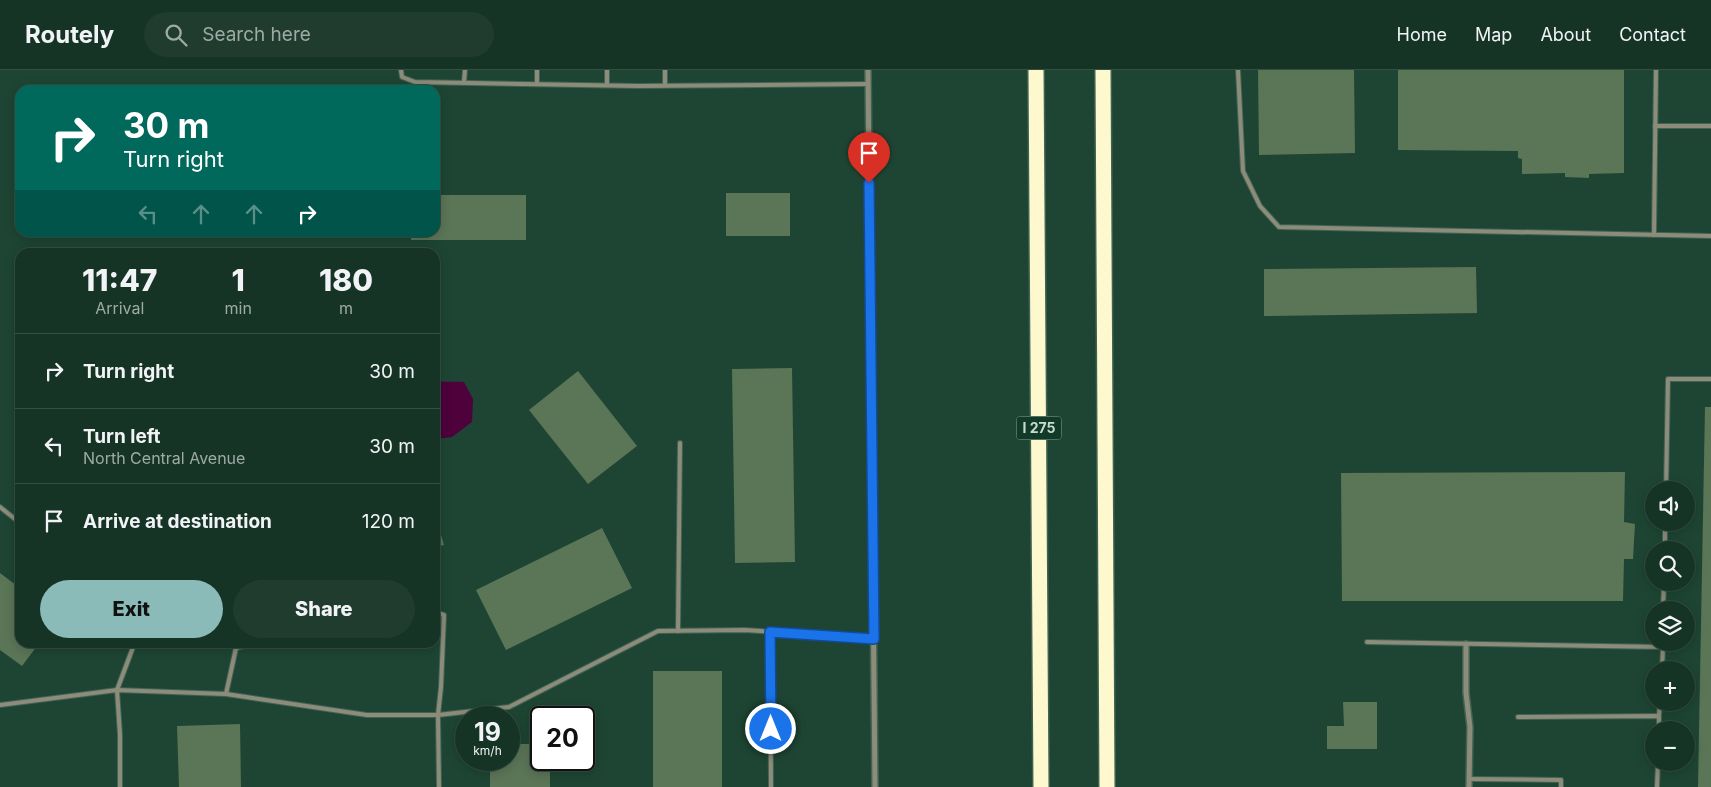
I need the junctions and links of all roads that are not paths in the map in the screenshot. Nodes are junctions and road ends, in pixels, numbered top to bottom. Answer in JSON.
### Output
{"nodes":[{"id":1,"x":400,"y":70,"type":"edge"},
{"id":2,"x":464,"y":70,"type":"edge"},
{"id":3,"x":537,"y":70,"type":"edge"},
{"id":4,"x":607,"y":70,"type":"edge"},
{"id":5,"x":665,"y":70,"type":"edge"},
{"id":6,"x":868,"y":70,"type":"edge"},
{"id":7,"x":1036,"y":70,"type":"edge"},
{"id":8,"x":1103,"y":70,"type":"edge"},
{"id":9,"x":1238,"y":70,"type":"edge"},
{"id":10,"x":1656,"y":70,"type":"edge"},
{"id":11,"x":464,"y":82,"type":"junction"},
{"id":12,"x":537,"y":84,"type":"junction"},
{"id":13,"x":868,"y":84,"type":"junction"},
{"id":14,"x":607,"y":85,"type":"junction"},
{"id":15,"x":665,"y":85,"type":"junction"},
{"id":16,"x":1655,"y":126,"type":"junction"},
{"id":17,"x":1711,"y":126,"type":"edge"},
{"id":18,"x":1654,"y":236,"type":"junction"},
{"id":19,"x":1711,"y":236,"type":"edge"},
{"id":20,"x":1711,"y":379,"type":"edge"},
{"id":21,"x":680,"y":443,"type":"dead end"},
{"id":22,"x":1666,"y":481,"type":"edge"},
{"id":23,"x":0,"y":507,"type":"edge"},
{"id":24,"x":15,"y":519,"type":"edge"},
{"id":25,"x":440,"y":614,"type":"edge"},
{"id":26,"x":678,"y":631,"type":"junction"},
{"id":27,"x":770,"y":632,"type":"junction"},
{"id":28,"x":874,"y":639,"type":"junction"},
{"id":29,"x":1366,"y":642,"type":"dead end"},
{"id":30,"x":1466,"y":644,"type":"junction"},
{"id":31,"x":1645,"y":645,"type":"edge"},
{"id":32,"x":133,"y":648,"type":"edge"},
{"id":33,"x":236,"y":648,"type":"edge"},
{"id":34,"x":116,"y":690,"type":"junction"},
{"id":35,"x":226,"y":694,"type":"junction"},
{"id":36,"x":0,"y":705,"type":"edge"},
{"id":37,"x":1660,"y":711,"type":"edge"},
{"id":38,"x":438,"y":716,"type":"junction"},
{"id":39,"x":1660,"y":716,"type":"junction"},
{"id":40,"x":1518,"y":717,"type":"dead end"},
{"id":41,"x":1660,"y":721,"type":"edge"},
{"id":42,"x":1658,"y":771,"type":"edge"},
{"id":43,"x":1469,"y":779,"type":"junction"},
{"id":44,"x":120,"y":787,"type":"edge"},
{"id":45,"x":439,"y":787,"type":"edge"},
{"id":46,"x":771,"y":787,"type":"edge"},
{"id":47,"x":875,"y":787,"type":"edge"},
{"id":48,"x":1041,"y":787,"type":"edge"},
{"id":49,"x":1107,"y":787,"type":"edge"},
{"id":50,"x":1469,"y":787,"type":"edge"},
{"id":51,"x":1561,"y":787,"type":"edge"},
{"id":52,"x":1657,"y":787,"type":"edge"}],
"edges":[{"from":1,"to":11,"type":"lane"},
{"from":2,"to":11,"type":"lane"},
{"from":3,"to":12,"type":"lane"},
{"from":4,"to":14,"type":"lane"},
{"from":5,"to":15,"type":"lane"},
{"from":6,"to":13,"type":"street"},
{"from":7,"to":48,"type":"highway","number":"I 275"},
{"from":8,"to":49,"type":"highway"},
{"from":9,"to":18,"type":"lane"},
{"from":10,"to":16,"type":"lane"},
{"from":11,"to":12,"type":"lane"},
{"from":12,"to":14,"type":"lane"},
{"from":13,"to":15,"type":"lane"},
{"from":13,"to":28,"type":"street"},
{"from":14,"to":15,"type":"lane"},
{"from":16,"to":17,"type":"lane"},
{"from":16,"to":18,"type":"lane"},
{"from":18,"to":19,"type":"lane"},
{"from":20,"to":22,"type":"lane"},
{"from":21,"to":26,"type":"lane"},
{"from":23,"to":24,"type":"lane"},
{"from":25,"to":38,"type":"lane"},
{"from":26,"to":27,"type":"lane"},
{"from":26,"to":38,"type":"lane"},
{"from":27,"to":28,"type":"lane"},
{"from":27,"to":46,"type":"lane"},
{"from":28,"to":47,"type":"street"},
{"from":29,"to":30,"type":"lane"},
{"from":30,"to":31,"type":"lane"},
{"from":30,"to":43,"type":"street"},
{"from":32,"to":34,"type":"lane"},
{"from":33,"to":35,"type":"lane"},
{"from":34,"to":35,"type":"lane"},
{"from":34,"to":36,"type":"lane"},
{"from":34,"to":44,"type":"lane"},
{"from":35,"to":38,"type":"lane"},
{"from":37,"to":39,"type":"lane"},
{"from":38,"to":45,"type":"lane"},
{"from":39,"to":40,"type":"lane"},
{"from":39,"to":41,"type":"lane"},
{"from":42,"to":52,"type":"lane"},
{"from":43,"to":50,"type":"street"},
{"from":43,"to":51,"type":"lane"}]}
